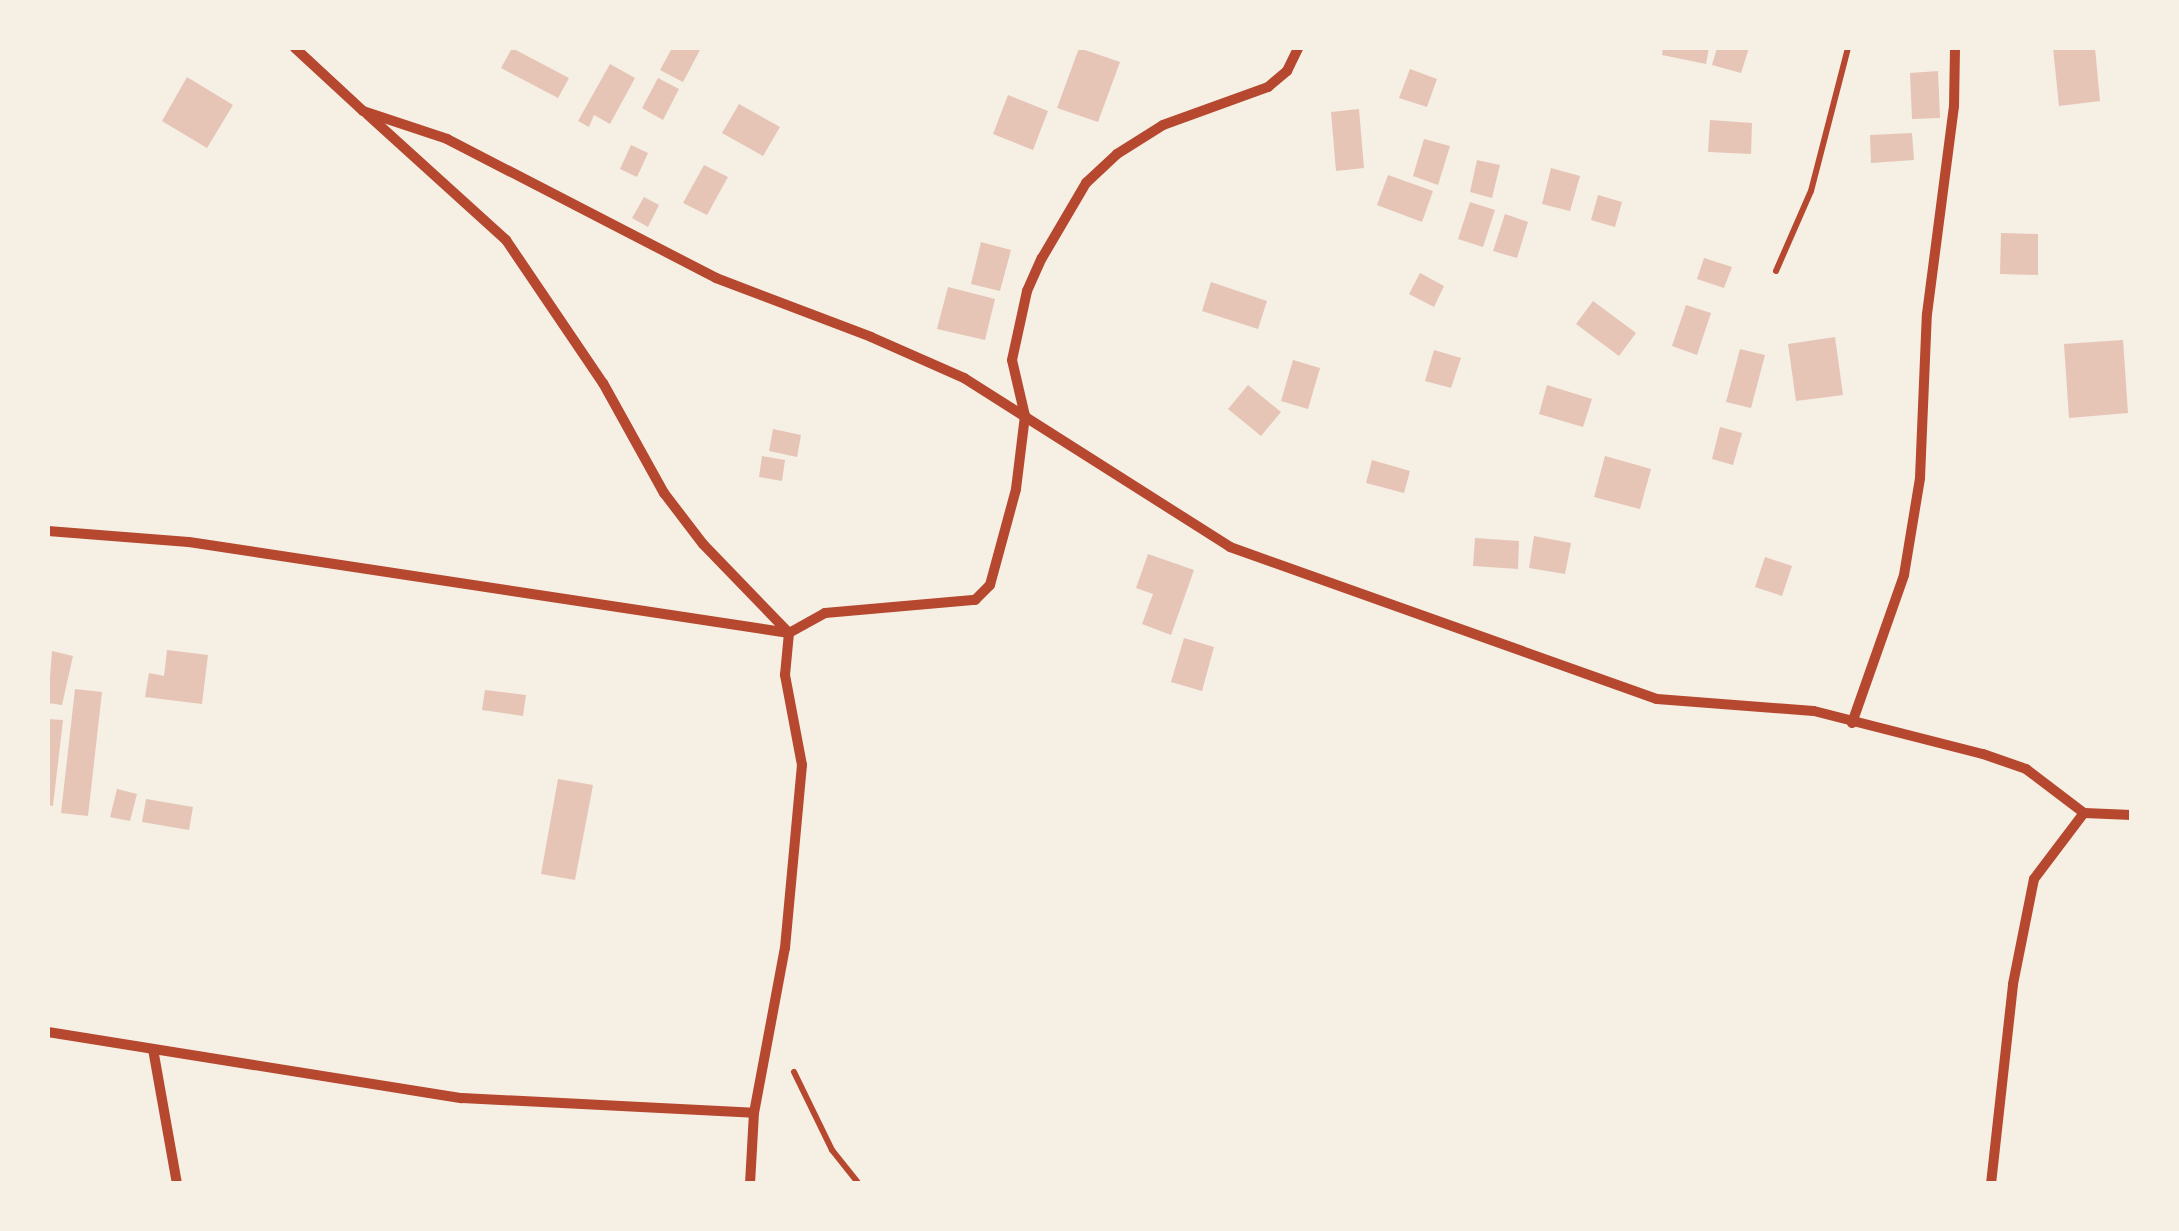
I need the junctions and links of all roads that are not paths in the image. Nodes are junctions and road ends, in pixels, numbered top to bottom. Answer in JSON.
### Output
{"nodes":[{"id":1,"x":1298,"y":48,"type":"edge"},
{"id":2,"x":1956,"y":48,"type":"edge"},
{"id":3,"x":304,"y":50,"type":"edge"},
{"id":4,"x":363,"y":111,"type":"junction"},
{"id":5,"x":1025,"y":416,"type":"junction"},
{"id":6,"x":48,"y":531,"type":"edge"},
{"id":7,"x":789,"y":633,"type":"junction"},
{"id":8,"x":1852,"y":723,"type":"junction"},
{"id":9,"x":2084,"y":814,"type":"junction"},
{"id":10,"x":2132,"y":815,"type":"edge"},
{"id":11,"x":48,"y":1032,"type":"edge"},
{"id":12,"x":153,"y":1050,"type":"junction"},
{"id":13,"x":754,"y":1114,"type":"junction"},
{"id":14,"x":178,"y":1184,"type":"edge"},
{"id":15,"x":750,"y":1184,"type":"edge"},
{"id":16,"x":1992,"y":1184,"type":"edge"}],
"edges":[{"from":1,"to":5,"type":"street"},
{"from":2,"to":8,"type":"street"},
{"from":3,"to":4,"type":"street"},
{"from":4,"to":5,"type":"street"},
{"from":4,"to":7,"type":"street"},
{"from":5,"to":7,"type":"street"},
{"from":5,"to":8,"type":"street"},
{"from":6,"to":7,"type":"street"},
{"from":7,"to":13,"type":"street"},
{"from":8,"to":9,"type":"street"},
{"from":9,"to":10,"type":"street"},
{"from":9,"to":16,"type":"street"},
{"from":11,"to":12,"type":"street"},
{"from":12,"to":13,"type":"street"},
{"from":12,"to":14,"type":"street"},
{"from":13,"to":15,"type":"street"}]}
